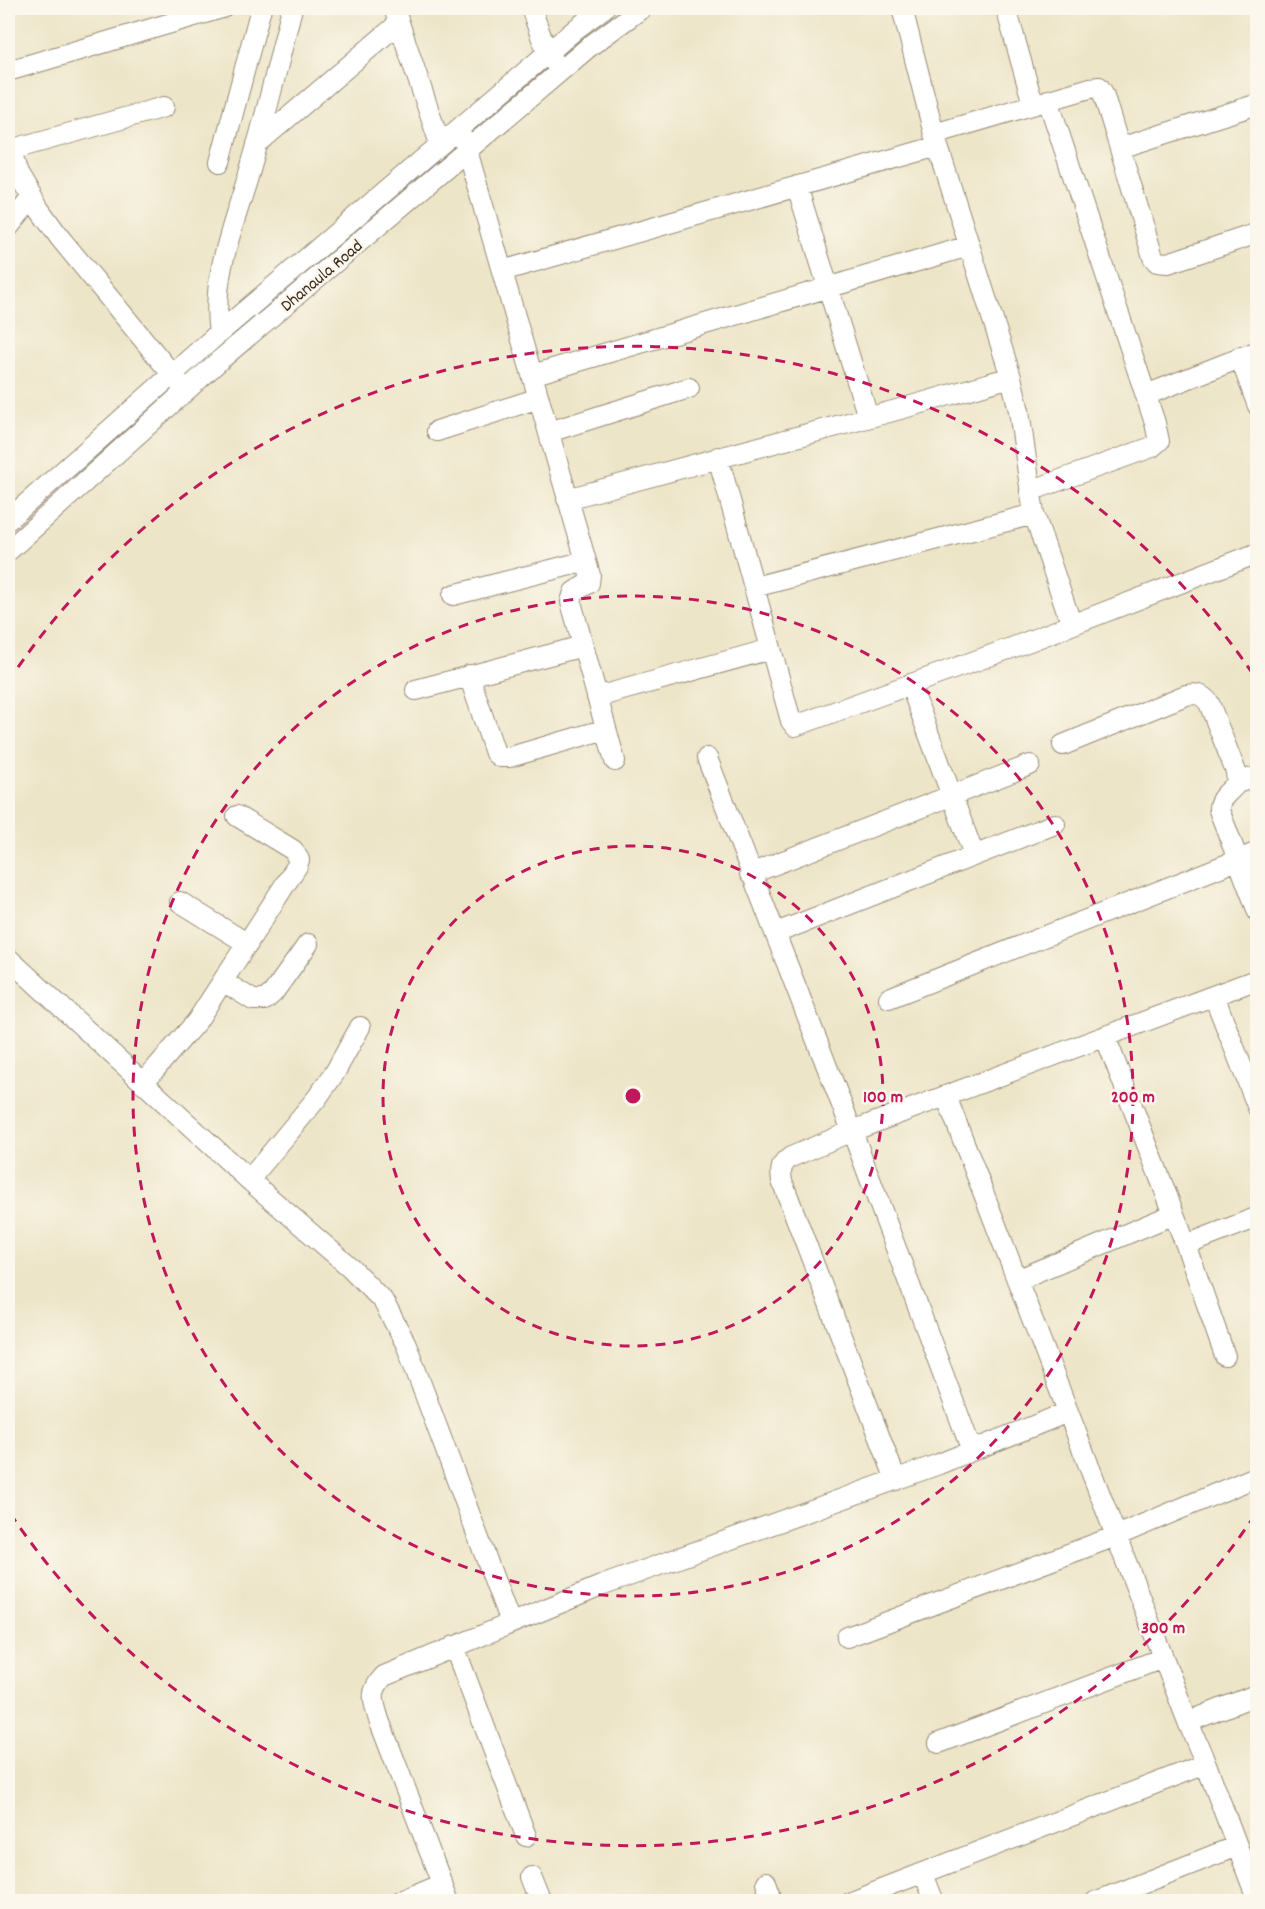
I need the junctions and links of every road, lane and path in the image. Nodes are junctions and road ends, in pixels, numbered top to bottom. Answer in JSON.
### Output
{"nodes":[{"id":1,"x":222,"y":8,"type":"edge"},
{"id":2,"x":261,"y":8,"type":"edge"},
{"id":3,"x":292,"y":8,"type":"edge"},
{"id":4,"x":531,"y":8,"type":"edge"},
{"id":5,"x":604,"y":8,"type":"edge"},
{"id":6,"x":642,"y":8,"type":"edge"},
{"id":7,"x":902,"y":8,"type":"edge"},
{"id":8,"x":1006,"y":8,"type":"edge"},
{"id":9,"x":397,"y":15,"type":"edge"},
{"id":10,"x":548,"y":52,"type":"junction"},
{"id":11,"x":8,"y":71,"type":"edge"},
{"id":12,"x":560,"y":72,"type":"junction"},
{"id":13,"x":1041,"y":102,"type":"junction"},
{"id":14,"x":1257,"y":104,"type":"edge"},
{"id":15,"x":164,"y":107,"type":"dead end"},
{"id":16,"x":460,"y":128,"type":"junction"},
{"id":17,"x":936,"y":140,"type":"junction"},
{"id":18,"x":257,"y":144,"type":"junction"},
{"id":19,"x":440,"y":144,"type":"junction"},
{"id":20,"x":9,"y":146,"type":"edge"},
{"id":21,"x":1120,"y":148,"type":"junction"},
{"id":22,"x":467,"y":150,"type":"junction"},
{"id":23,"x":220,"y":162,"type":"dead end"},
{"id":24,"x":797,"y":186,"type":"junction"},
{"id":25,"x":32,"y":196,"type":"junction"},
{"id":26,"x":8,"y":228,"type":"edge"},
{"id":27,"x":1257,"y":233,"type":"edge"},
{"id":28,"x":969,"y":246,"type":"junction"},
{"id":29,"x":502,"y":271,"type":"junction"},
{"id":30,"x":829,"y":287,"type":"junction"},
{"id":31,"x":219,"y":333,"type":"junction"},
{"id":32,"x":1249,"y":354,"type":"edge"},
{"id":33,"x":172,"y":374,"type":"junction"},
{"id":34,"x":532,"y":375,"type":"junction"},
{"id":35,"x":1011,"y":377,"type":"junction"},
{"id":36,"x":689,"y":388,"type":"dead end"},
{"id":37,"x":186,"y":391,"type":"junction"},
{"id":38,"x":1146,"y":395,"type":"junction"},
{"id":39,"x":539,"y":398,"type":"junction"},
{"id":40,"x":1257,"y":406,"type":"edge"},
{"id":41,"x":868,"y":417,"type":"junction"},
{"id":42,"x":437,"y":431,"type":"dead end"},
{"id":43,"x":549,"y":432,"type":"junction"},
{"id":44,"x":718,"y":457,"type":"junction"},
{"id":45,"x":1030,"y":491,"type":"junction"},
{"id":46,"x":567,"y":499,"type":"junction"},
{"id":47,"x":1034,"y":514,"type":"junction"},
{"id":48,"x":8,"y":520,"type":"edge"},
{"id":49,"x":8,"y":551,"type":"edge"},
{"id":50,"x":1257,"y":553,"type":"edge"},
{"id":51,"x":586,"y":561,"type":"junction"},
{"id":52,"x":753,"y":587,"type":"junction"},
{"id":53,"x":453,"y":595,"type":"dead end"},
{"id":54,"x":1071,"y":623,"type":"junction"},
{"id":55,"x":583,"y":646,"type":"junction"},
{"id":56,"x":771,"y":649,"type":"junction"},
{"id":57,"x":470,"y":675,"type":"junction"},
{"id":58,"x":910,"y":684,"type":"junction"},
{"id":59,"x":416,"y":690,"type":"dead end"},
{"id":60,"x":597,"y":697,"type":"junction"},
{"id":61,"x":606,"y":729,"type":"junction"},
{"id":62,"x":1063,"y":745,"type":"dead end"},
{"id":63,"x":707,"y":758,"type":"dead end"},
{"id":64,"x":615,"y":761,"type":"dead end"},
{"id":65,"x":1030,"y":765,"type":"dead end"},
{"id":66,"x":1257,"y":776,"type":"edge"},
{"id":67,"x":1237,"y":783,"type":"junction"},
{"id":68,"x":953,"y":796,"type":"junction"},
{"id":69,"x":237,"y":816,"type":"dead end"},
{"id":70,"x":1055,"y":824,"type":"dead end"},
{"id":71,"x":1257,"y":852,"type":"edge"},
{"id":72,"x":974,"y":855,"type":"junction"},
{"id":73,"x":1238,"y":860,"type":"junction"},
{"id":74,"x":750,"y":874,"type":"junction"},
{"id":75,"x":180,"y":902,"type":"dead end"},
{"id":76,"x":1257,"y":912,"type":"edge"},
{"id":77,"x":776,"y":933,"type":"junction"},
{"id":78,"x":248,"y":944,"type":"junction"},
{"id":79,"x":308,"y":945,"type":"dead end"},
{"id":80,"x":9,"y":965,"type":"edge"},
{"id":81,"x":1257,"y":979,"type":"edge"},
{"id":82,"x":224,"y":982,"type":"junction"},
{"id":83,"x":1214,"y":996,"type":"junction"},
{"id":84,"x":889,"y":998,"type":"dead end"},
{"id":85,"x":360,"y":1027,"type":"dead end"},
{"id":86,"x":1105,"y":1036,"type":"junction"},
{"id":87,"x":143,"y":1083,"type":"junction"},
{"id":88,"x":946,"y":1096,"type":"junction"},
{"id":89,"x":1257,"y":1108,"type":"edge"},
{"id":90,"x":852,"y":1131,"type":"junction"},
{"id":91,"x":249,"y":1180,"type":"junction"},
{"id":92,"x":1174,"y":1214,"type":"junction"},
{"id":93,"x":1257,"y":1217,"type":"edge"},
{"id":94,"x":1186,"y":1245,"type":"junction"},
{"id":95,"x":1017,"y":1280,"type":"junction"},
{"id":96,"x":1224,"y":1356,"type":"dead end"},
{"id":97,"x":1068,"y":1412,"type":"junction"},
{"id":98,"x":972,"y":1451,"type":"junction"},
{"id":99,"x":1257,"y":1476,"type":"edge"},
{"id":100,"x":896,"y":1480,"type":"junction"},
{"id":101,"x":1116,"y":1536,"type":"junction"},
{"id":102,"x":510,"y":1622,"type":"junction"},
{"id":103,"x":847,"y":1637,"type":"dead end"},
{"id":104,"x":454,"y":1646,"type":"junction"},
{"id":105,"x":1163,"y":1658,"type":"junction"},
{"id":106,"x":1257,"y":1694,"type":"edge"},
{"id":107,"x":1188,"y":1722,"type":"junction"},
{"id":108,"x":939,"y":1743,"type":"dead end"},
{"id":109,"x":1206,"y":1764,"type":"junction"},
{"id":110,"x":526,"y":1836,"type":"dead end"},
{"id":111,"x":1237,"y":1846,"type":"junction"},
{"id":112,"x":923,"y":1874,"type":"junction"},
{"id":113,"x":532,"y":1877,"type":"dead end"},
{"id":114,"x":766,"y":1882,"type":"dead end"},
{"id":115,"x":446,"y":1893,"type":"edge"},
{"id":116,"x":1257,"y":1901,"type":"edge"},
{"id":117,"x":399,"y":1902,"type":"edge"},
{"id":118,"x":542,"y":1902,"type":"edge"},
{"id":119,"x":773,"y":1902,"type":"edge"},
{"id":120,"x":848,"y":1902,"type":"edge"},
{"id":121,"x":934,"y":1902,"type":"edge"},
{"id":122,"x":1095,"y":1902,"type":"edge"}],
"edges":[{"from":1,"to":11,"type":"street"},
{"from":2,"to":23,"type":"street"},
{"from":3,"to":18,"type":"street"},
{"from":4,"to":10,"type":"street"},
{"from":5,"to":10,"type":"street","name":"Dhanaula Road"},
{"from":6,"to":12,"type":"street","name":"Dhanaula Road"},
{"from":7,"to":17,"type":"street"},
{"from":8,"to":13,"type":"street"},
{"from":9,"to":18,"type":"street"},
{"from":9,"to":19,"type":"street"},
{"from":10,"to":12,"type":"street"},
{"from":10,"to":16,"type":"street","name":"Dhanaula Road"},
{"from":12,"to":22,"type":"street","name":"Dhanaula Road"},
{"from":13,"to":17,"type":"street"},
{"from":13,"to":21,"type":"street"},
{"from":13,"to":38,"type":"street"},
{"from":14,"to":21,"type":"street"},
{"from":15,"to":20,"type":"street"},
{"from":16,"to":19,"type":"street","name":"Dhanaula Road"},
{"from":16,"to":22,"type":"street"},
{"from":17,"to":24,"type":"street"},
{"from":17,"to":28,"type":"street"},
{"from":18,"to":31,"type":"street"},
{"from":19,"to":31,"type":"street","name":"Dhanaula Road"},
{"from":20,"to":25,"type":"street"},
{"from":21,"to":27,"type":"street"},
{"from":22,"to":29,"type":"street"},
{"from":22,"to":37,"type":"street","name":"Dhanaula Road"},
{"from":24,"to":29,"type":"street"},
{"from":24,"to":30,"type":"street"},
{"from":25,"to":26,"type":"street"},
{"from":25,"to":33,"type":"street"},
{"from":28,"to":30,"type":"street"},
{"from":28,"to":35,"type":"street"},
{"from":29,"to":34,"type":"street"},
{"from":30,"to":34,"type":"street"},
{"from":30,"to":41,"type":"street"},
{"from":31,"to":33,"type":"street","name":"Dhanaula Road"},
{"from":32,"to":38,"type":"street"},
{"from":32,"to":40,"type":"street"},
{"from":33,"to":37,"type":"street"},
{"from":33,"to":48,"type":"street","name":"Dhanaula Road"},
{"from":34,"to":39,"type":"street"},
{"from":35,"to":41,"type":"street"},
{"from":35,"to":45,"type":"street"},
{"from":36,"to":43,"type":"street"},
{"from":37,"to":49,"type":"street","name":"Dhanaula Road"},
{"from":38,"to":45,"type":"street"},
{"from":39,"to":42,"type":"street"},
{"from":39,"to":43,"type":"street"},
{"from":41,"to":44,"type":"street"},
{"from":43,"to":46,"type":"street"},
{"from":44,"to":46,"type":"street"},
{"from":44,"to":52,"type":"street"},
{"from":45,"to":47,"type":"street"},
{"from":46,"to":51,"type":"street"},
{"from":47,"to":52,"type":"street"},
{"from":47,"to":54,"type":"street"},
{"from":50,"to":54,"type":"street"},
{"from":51,"to":53,"type":"street"},
{"from":51,"to":55,"type":"street"},
{"from":52,"to":56,"type":"street"},
{"from":54,"to":58,"type":"street"},
{"from":55,"to":57,"type":"street"},
{"from":55,"to":60,"type":"street"},
{"from":56,"to":58,"type":"street"},
{"from":56,"to":60,"type":"street"},
{"from":57,"to":59,"type":"street"},
{"from":57,"to":61,"type":"street"},
{"from":58,"to":68,"type":"street"},
{"from":60,"to":61,"type":"street"},
{"from":61,"to":64,"type":"street"},
{"from":62,"to":67,"type":"street"},
{"from":63,"to":74,"type":"street"},
{"from":65,"to":68,"type":"street"},
{"from":66,"to":67,"type":"street"},
{"from":67,"to":73,"type":"street"},
{"from":68,"to":72,"type":"street"},
{"from":68,"to":74,"type":"street"},
{"from":69,"to":78,"type":"street"},
{"from":70,"to":72,"type":"street"},
{"from":71,"to":73,"type":"street"},
{"from":72,"to":77,"type":"street"},
{"from":73,"to":76,"type":"street"},
{"from":73,"to":84,"type":"street"},
{"from":74,"to":77,"type":"street"},
{"from":75,"to":78,"type":"street"},
{"from":77,"to":90,"type":"street"},
{"from":78,"to":82,"type":"street"},
{"from":79,"to":82,"type":"street"},
{"from":80,"to":87,"type":"street"},
{"from":81,"to":83,"type":"street"},
{"from":82,"to":87,"type":"street"},
{"from":83,"to":86,"type":"street"},
{"from":83,"to":89,"type":"street"},
{"from":85,"to":91,"type":"street"},
{"from":86,"to":88,"type":"street"},
{"from":86,"to":92,"type":"street"},
{"from":87,"to":91,"type":"street"},
{"from":88,"to":90,"type":"street"},
{"from":88,"to":95,"type":"street"},
{"from":90,"to":98,"type":"street"},
{"from":90,"to":100,"type":"street"},
{"from":91,"to":102,"type":"street"},
{"from":92,"to":94,"type":"street"},
{"from":92,"to":95,"type":"street"},
{"from":93,"to":94,"type":"street"},
{"from":94,"to":96,"type":"street"},
{"from":95,"to":97,"type":"street"},
{"from":97,"to":98,"type":"street"},
{"from":97,"to":101,"type":"street"},
{"from":98,"to":100,"type":"street"},
{"from":99,"to":101,"type":"street"},
{"from":100,"to":102,"type":"street"},
{"from":101,"to":103,"type":"street"},
{"from":101,"to":105,"type":"street"},
{"from":102,"to":104,"type":"street"},
{"from":104,"to":110,"type":"street"},
{"from":104,"to":115,"type":"street"},
{"from":105,"to":107,"type":"street"},
{"from":105,"to":108,"type":"street"},
{"from":106,"to":107,"type":"street"},
{"from":107,"to":109,"type":"street"},
{"from":109,"to":111,"type":"street"},
{"from":109,"to":112,"type":"street"},
{"from":111,"to":116,"type":"street"},
{"from":111,"to":122,"type":"street"},
{"from":112,"to":120,"type":"street"},
{"from":112,"to":121,"type":"street"},
{"from":113,"to":118,"type":"street"},
{"from":114,"to":119,"type":"street"},
{"from":115,"to":117,"type":"street"}]}
